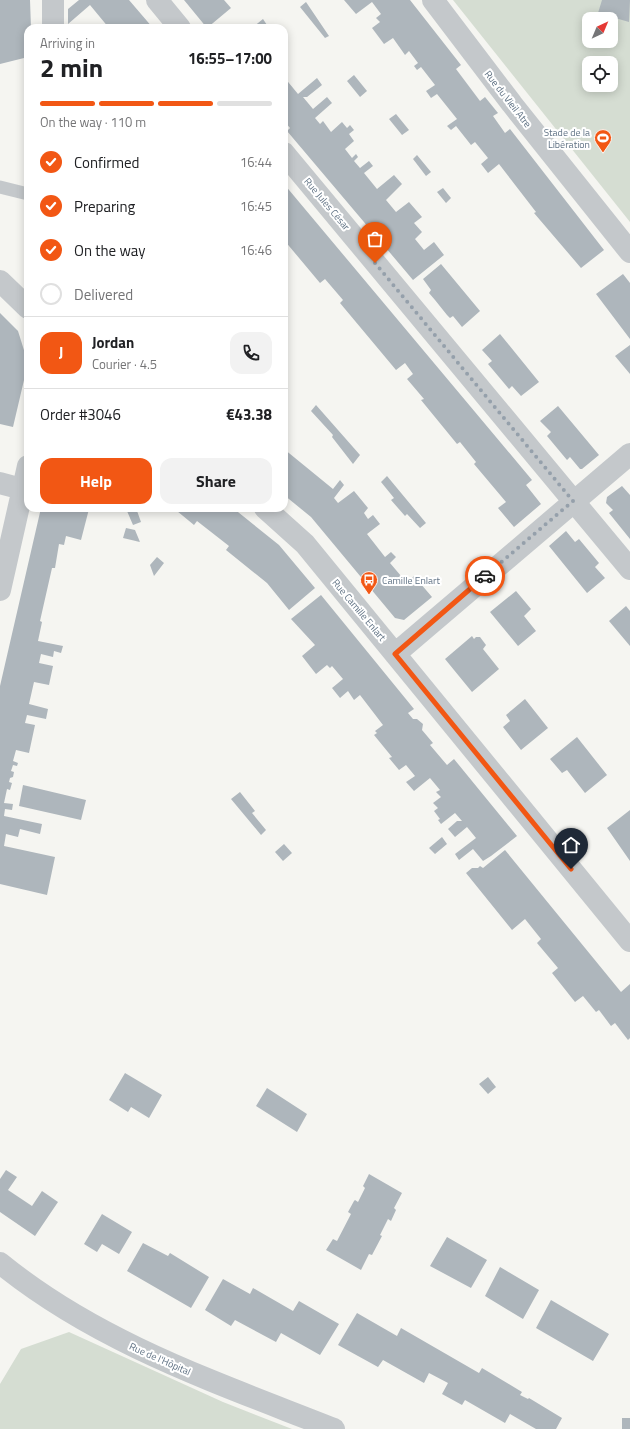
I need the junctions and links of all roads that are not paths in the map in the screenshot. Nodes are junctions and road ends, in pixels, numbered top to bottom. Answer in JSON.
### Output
{"nodes":[{"id":1,"x":53,"y":0,"type":"edge"},
{"id":2,"x":156,"y":0,"type":"edge"},
{"id":3,"x":433,"y":0,"type":"edge"},
{"id":4,"x":53,"y":24,"type":"edge"},
{"id":5,"x":177,"y":24,"type":"edge"},
{"id":6,"x":288,"y":158,"type":"edge"},
{"id":7,"x":0,"y":187,"type":"edge"},
{"id":8,"x":24,"y":193,"type":"edge"},
{"id":9,"x":630,"y":252,"type":"edge"},
{"id":10,"x":0,"y":281,"type":"edge"},
{"id":11,"x":24,"y":298,"type":"edge"},
{"id":12,"x":630,"y":454,"type":"edge"},
{"id":13,"x":24,"y":481,"type":"edge"},
{"id":14,"x":0,"y":483,"type":"edge"},
{"id":15,"x":22,"y":489,"type":"junction"},
{"id":16,"x":573,"y":501,"type":"junction"},
{"id":17,"x":269,"y":512,"type":"edge"},
{"id":18,"x":630,"y":569,"type":"edge"},
{"id":19,"x":0,"y":590,"type":"edge"},
{"id":20,"x":395,"y":654,"type":"junction"},
{"id":21,"x":630,"y":941,"type":"edge"},
{"id":22,"x":0,"y":1263,"type":"edge"},
{"id":23,"x":334,"y":1429,"type":"edge"}],
"edges":[{"from":1,"to":4,"type":"street"},
{"from":2,"to":5,"type":"street"},
{"from":3,"to":9,"type":"street","name":"Rue du Vieil Atre"},
{"from":6,"to":16,"type":"street","name":"Rue Jules César"},
{"from":7,"to":8,"type":"lane"},
{"from":10,"to":11,"type":"street"},
{"from":12,"to":16,"type":"street"},
{"from":13,"to":15,"type":"street"},
{"from":14,"to":15,"type":"street"},
{"from":15,"to":19,"type":"street"},
{"from":16,"to":18,"type":"street","name":"Rue Jules César"},
{"from":16,"to":20,"type":"street"},
{"from":17,"to":20,"type":"street","name":"Rue Camille Enlart"},
{"from":20,"to":21,"type":"street","name":"Rue Camille Enlart"},
{"from":22,"to":23,"type":"street","name":"Rue de l'Hôpital"}]}
